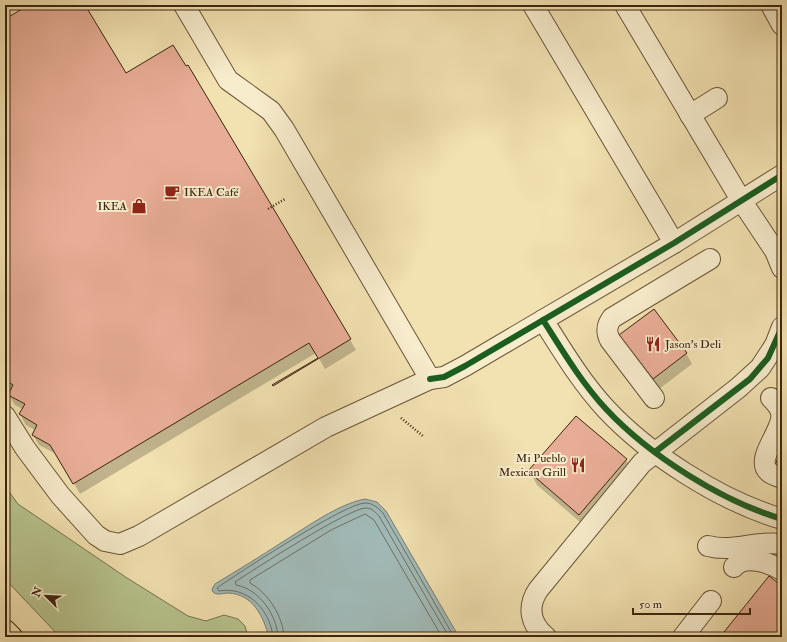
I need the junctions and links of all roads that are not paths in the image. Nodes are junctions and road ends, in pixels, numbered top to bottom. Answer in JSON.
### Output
{"nodes":[{"id":1,"x":184,"y":5,"type":"edge"},
{"id":2,"x":533,"y":5,"type":"edge"},
{"id":3,"x":625,"y":5,"type":"edge"},
{"id":4,"x":771,"y":5,"type":"edge"},
{"id":5,"x":782,"y":25,"type":"edge"},
{"id":6,"x":717,"y":98,"type":"dead end"},
{"id":7,"x":690,"y":115,"type":"junction"},
{"id":8,"x":782,"y":175,"type":"edge"},
{"id":9,"x":742,"y":200,"type":"junction"},
{"id":10,"x":674,"y":243,"type":"junction"},
{"id":11,"x":710,"y":259,"type":"dead end"},
{"id":12,"x":782,"y":268,"type":"edge"},
{"id":13,"x":543,"y":320,"type":"junction"},
{"id":14,"x":782,"y":328,"type":"edge"},
{"id":15,"x":430,"y":379,"type":"junction"},
{"id":16,"x":654,"y":398,"type":"dead end"},
{"id":17,"x":771,"y":398,"type":"dead end"},
{"id":18,"x":5,"y":416,"type":"edge"},
{"id":19,"x":655,"y":452,"type":"junction"},
{"id":20,"x":782,"y":478,"type":"edge"},
{"id":21,"x":782,"y":519,"type":"edge"},
{"id":22,"x":782,"y":544,"type":"edge"},
{"id":23,"x":708,"y":546,"type":"dead end"},
{"id":24,"x":734,"y":567,"type":"dead end"},
{"id":25,"x":782,"y":570,"type":"edge"},
{"id":26,"x":711,"y":601,"type":"dead end"},
{"id":27,"x":5,"y":631,"type":"edge"},
{"id":28,"x":11,"y":637,"type":"edge"},
{"id":29,"x":546,"y":637,"type":"edge"},
{"id":30,"x":682,"y":637,"type":"edge"}],
"edges":[{"from":1,"to":15,"type":"street"},
{"from":2,"to":10,"type":"street"},
{"from":3,"to":7,"type":"street"},
{"from":4,"to":5,"type":"street"},
{"from":6,"to":7,"type":"street"},
{"from":7,"to":9,"type":"street"},
{"from":8,"to":9,"type":"street"},
{"from":9,"to":10,"type":"street"},
{"from":9,"to":12,"type":"street"},
{"from":10,"to":13,"type":"street"},
{"from":11,"to":16,"type":"street"},
{"from":13,"to":15,"type":"street"},
{"from":13,"to":19,"type":"street"},
{"from":14,"to":19,"type":"street"},
{"from":15,"to":18,"type":"street"},
{"from":17,"to":20,"type":"street"},
{"from":19,"to":21,"type":"street"},
{"from":19,"to":29,"type":"street"},
{"from":22,"to":23,"type":"street"},
{"from":24,"to":25,"type":"street"},
{"from":26,"to":30,"type":"street"},
{"from":27,"to":28,"type":"highway"}]}
